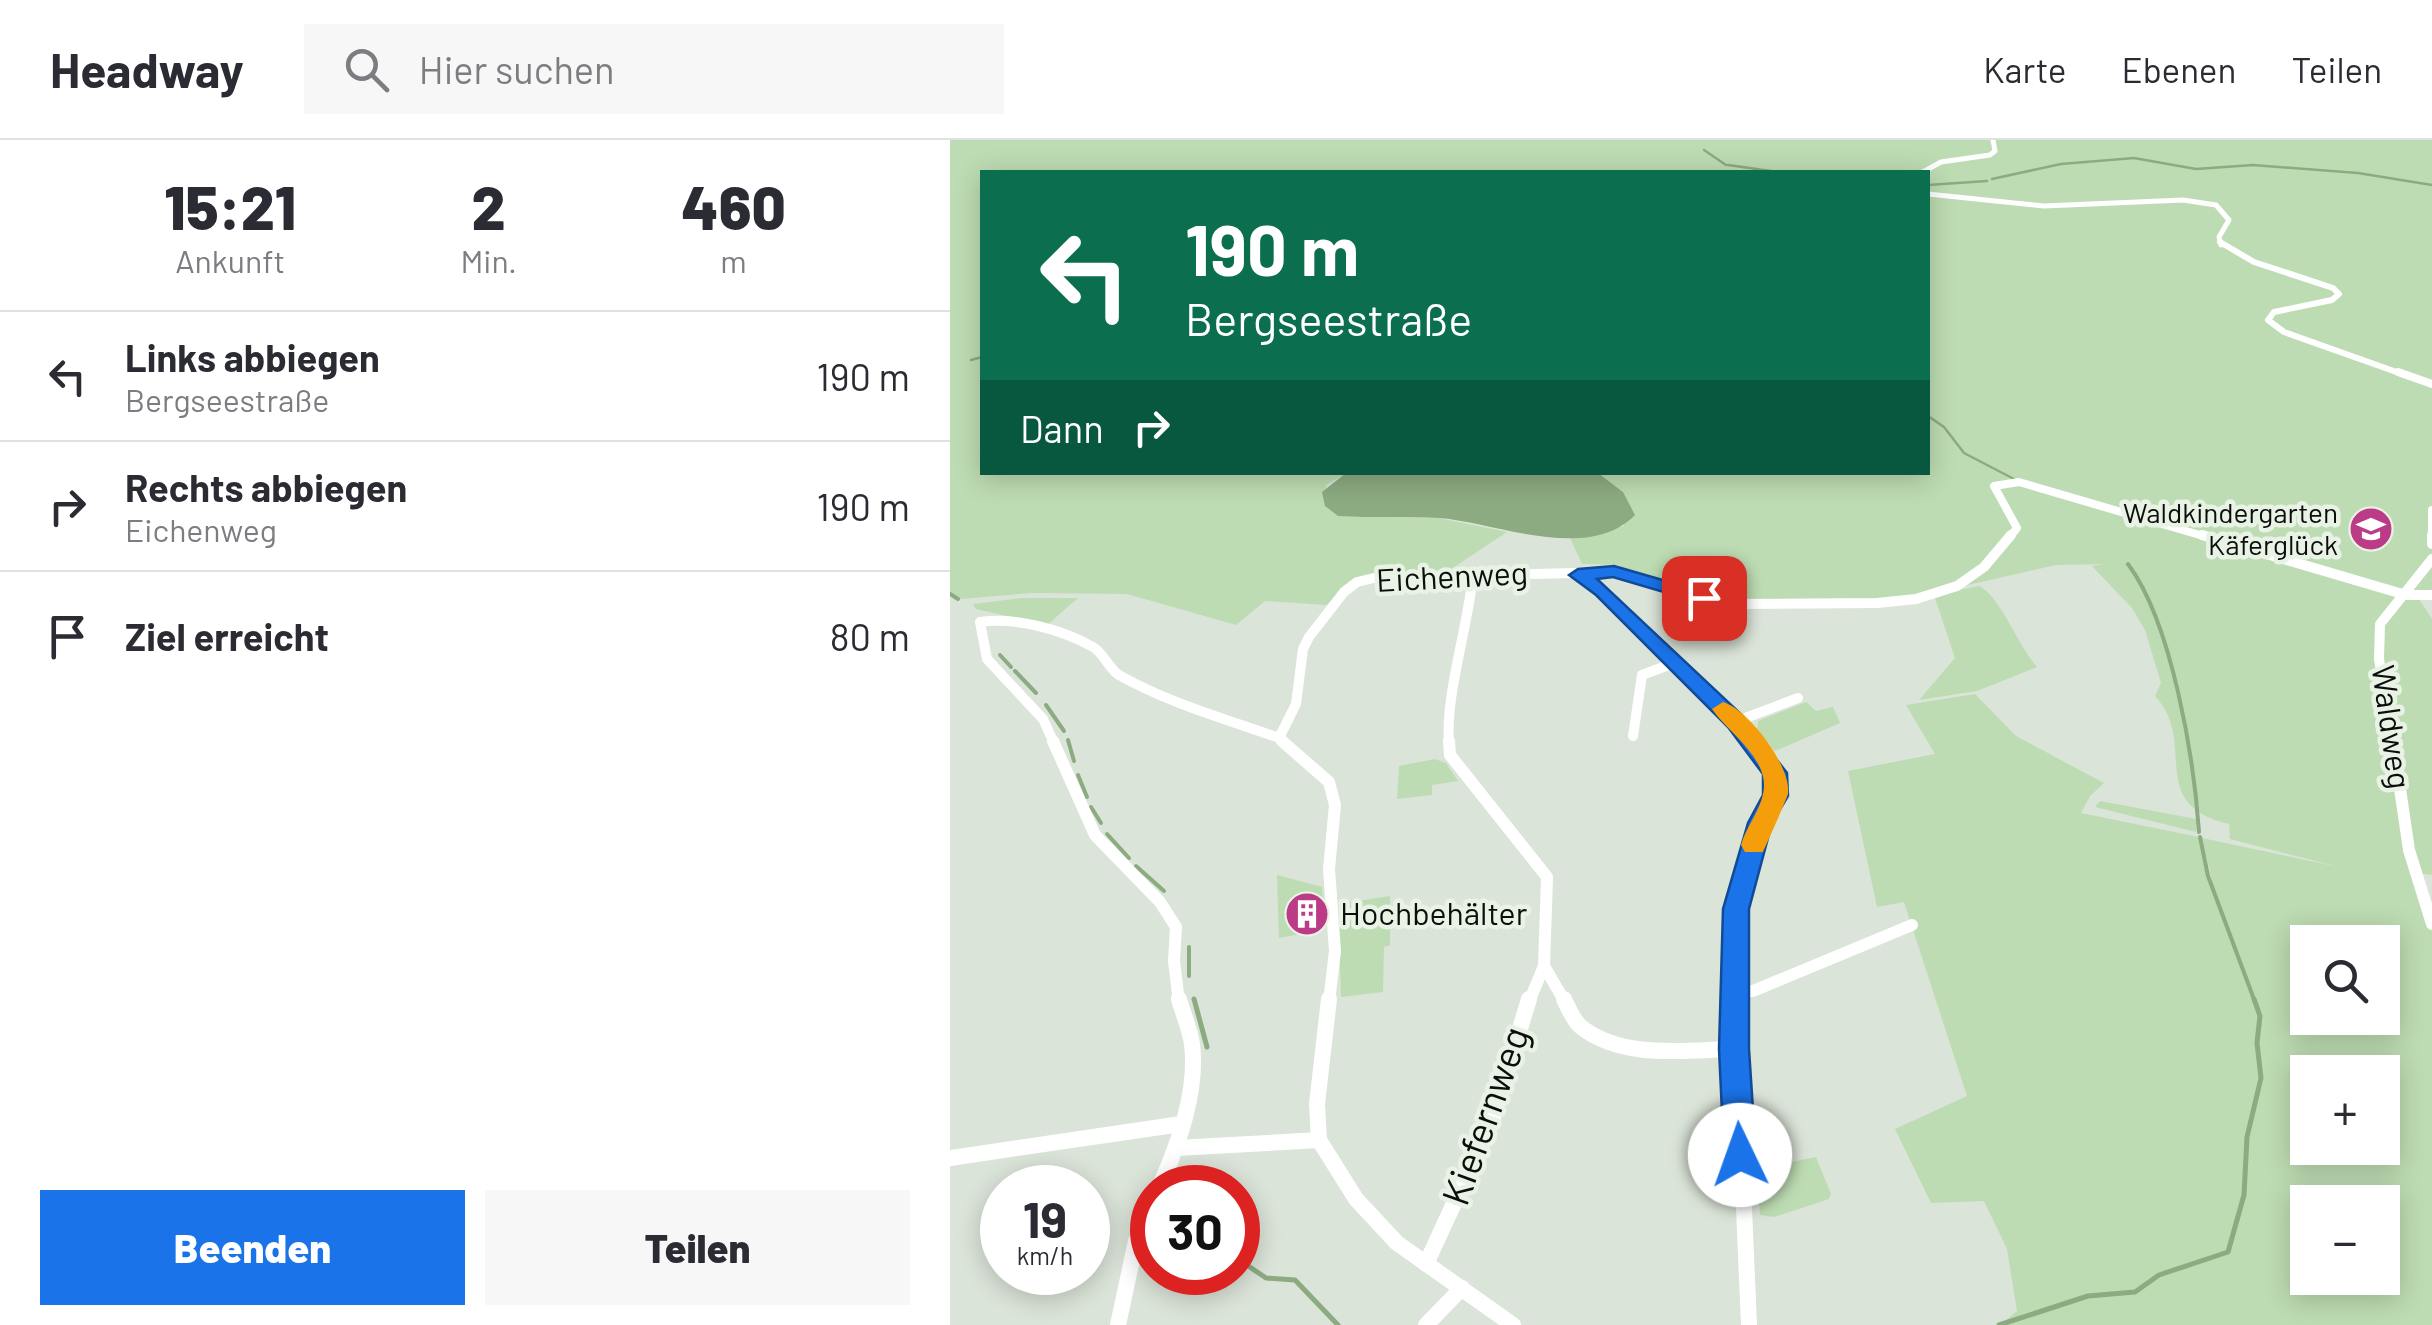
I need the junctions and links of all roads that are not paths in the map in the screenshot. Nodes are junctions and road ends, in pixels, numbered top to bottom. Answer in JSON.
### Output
{"nodes":[{"id":1,"x":1993,"y":140,"type":"edge"},
{"id":2,"x":1927,"y":170,"type":"edge"},
{"id":3,"x":1930,"y":194,"type":"edge"},
{"id":4,"x":2432,"y":384,"type":"edge"},
{"id":5,"x":2432,"y":510,"type":"edge"},
{"id":6,"x":2432,"y":544,"type":"edge"},
{"id":7,"x":2432,"y":559,"type":"edge"},
{"id":8,"x":1473,"y":575,"type":"junction"},
{"id":9,"x":1578,"y":575,"type":"junction"},
{"id":10,"x":2406,"y":595,"type":"junction"},
{"id":11,"x":2432,"y":595,"type":"edge"},
{"id":12,"x":1674,"y":663,"type":"junction"},
{"id":13,"x":1798,"y":698,"type":"dead end"},
{"id":14,"x":1736,"y":722,"type":"junction"},
{"id":15,"x":1633,"y":736,"type":"dead end"},
{"id":16,"x":1279,"y":738,"type":"junction"},
{"id":17,"x":2432,"y":924,"type":"edge"},
{"id":18,"x":1912,"y":925,"type":"dead end"},
{"id":19,"x":1544,"y":966,"type":"junction"},
{"id":20,"x":1737,"y":991,"type":"junction"},
{"id":21,"x":1734,"y":1049,"type":"junction"},
{"id":22,"x":1181,"y":1124,"type":"junction"},
{"id":23,"x":1319,"y":1140,"type":"junction"},
{"id":24,"x":1177,"y":1148,"type":"junction"},
{"id":25,"x":950,"y":1158,"type":"edge"},
{"id":26,"x":1169,"y":1165,"type":"edge"},
{"id":27,"x":1426,"y":1264,"type":"junction"},
{"id":28,"x":1130,"y":1269,"type":"edge"},
{"id":29,"x":1462,"y":1288,"type":"junction"},
{"id":30,"x":1118,"y":1325,"type":"edge"},
{"id":31,"x":1426,"y":1325,"type":"edge"},
{"id":32,"x":1513,"y":1325,"type":"edge"},
{"id":33,"x":1749,"y":1325,"type":"edge"}],
"edges":[{"from":1,"to":2,"type":"street"},
{"from":3,"to":4,"type":"street"},
{"from":5,"to":6,"type":"street"},
{"from":7,"to":10,"type":"street","name":"Waldweg"},
{"from":8,"to":9,"type":"street","name":"Eichenweg"},
{"from":8,"to":16,"type":"street","name":"Eichenweg"},
{"from":8,"to":19,"type":"street"},
{"from":9,"to":10,"type":"street","name":"Eichenweg"},
{"from":9,"to":12,"type":"street"},
{"from":10,"to":11,"type":"street"},
{"from":10,"to":17,"type":"street","name":"Waldweg"},
{"from":12,"to":14,"type":"street"},
{"from":12,"to":15,"type":"street"},
{"from":13,"to":14,"type":"street"},
{"from":14,"to":20,"type":"street"},
{"from":16,"to":22,"type":"street"},
{"from":16,"to":23,"type":"street"},
{"from":18,"to":20,"type":"street"},
{"from":19,"to":21,"type":"street"},
{"from":19,"to":27,"type":"street","name":"Kiefernweg"},
{"from":20,"to":21,"type":"street"},
{"from":21,"to":33,"type":"street"},
{"from":22,"to":24,"type":"street"},
{"from":22,"to":25,"type":"street"},
{"from":23,"to":24,"type":"street"},
{"from":23,"to":27,"type":"street"},
{"from":24,"to":26,"type":"street"},
{"from":27,"to":29,"type":"street"},
{"from":28,"to":30,"type":"street"},
{"from":29,"to":31,"type":"street"},
{"from":29,"to":32,"type":"street"}]}
